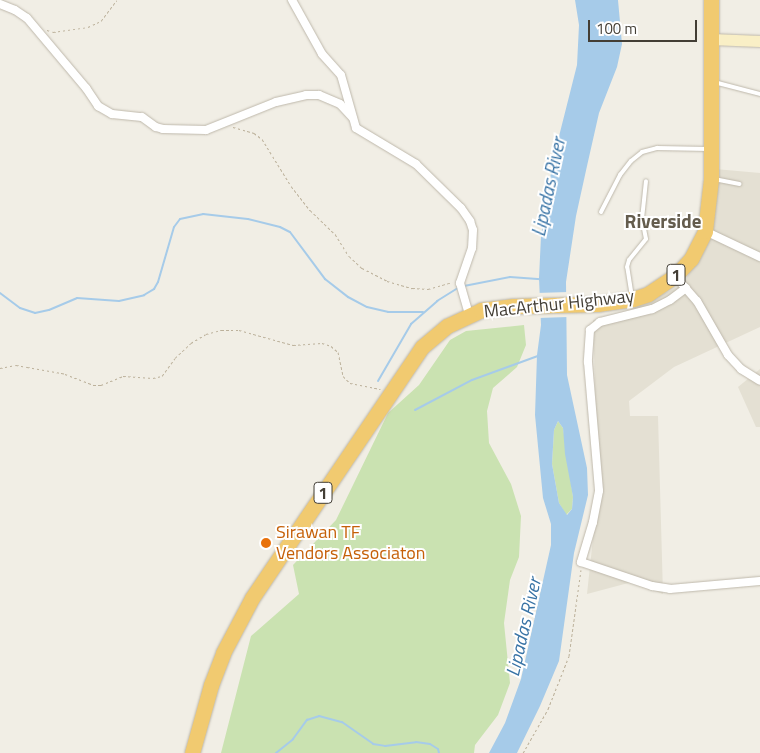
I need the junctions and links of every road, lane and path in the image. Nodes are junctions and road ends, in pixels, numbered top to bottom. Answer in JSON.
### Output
{"nodes":[{"id":1,"x":117,"y":0,"type":"edge"},
{"id":2,"x":292,"y":0,"type":"edge"},
{"id":3,"x":711,"y":0,"type":"edge"},
{"id":4,"x":0,"y":4,"type":"edge"},
{"id":5,"x":34,"y":27,"type":"junction"},
{"id":6,"x":710,"y":38,"type":"junction"},
{"id":7,"x":760,"y":41,"type":"edge"},
{"id":8,"x":711,"y":81,"type":"junction"},
{"id":9,"x":760,"y":94,"type":"edge"},
{"id":10,"x":352,"y":117,"type":"junction"},
{"id":11,"x":223,"y":124,"type":"junction"},
{"id":12,"x":711,"y":149,"type":"junction"},
{"id":13,"x":711,"y":179,"type":"junction"},
{"id":14,"x":646,"y":182,"type":"dead end"},
{"id":15,"x":740,"y":184,"type":"dead end"},
{"id":16,"x":601,"y":212,"type":"dead end"},
{"id":17,"x":705,"y":231,"type":"junction"},
{"id":18,"x":760,"y":257,"type":"edge"},
{"id":19,"x":675,"y":276,"type":"junction"},
{"id":20,"x":460,"y":280,"type":"junction"},
{"id":21,"x":686,"y":288,"type":"junction"},
{"id":22,"x":633,"y":299,"type":"junction"},
{"id":23,"x":469,"y":314,"type":"junction"},
{"id":24,"x":0,"y":368,"type":"edge"},
{"id":25,"x":760,"y":381,"type":"edge"},
{"id":26,"x":389,"y":395,"type":"junction"},
{"id":27,"x":582,"y":562,"type":"junction"},
{"id":28,"x":760,"y":581,"type":"edge"},
{"id":29,"x":192,"y":753,"type":"edge"},
{"id":30,"x":524,"y":753,"type":"edge"}],
"edges":[{"from":1,"to":5,"type":"path"},
{"from":2,"to":10,"type":"street"},
{"from":3,"to":6,"type":"highway","name":"MacArthur Highway","number":"1"},
{"from":4,"to":5,"type":"street"},
{"from":5,"to":11,"type":"street"},
{"from":6,"to":7,"type":"street"},
{"from":6,"to":8,"type":"highway","name":"MacArthur Highway","number":"1"},
{"from":8,"to":9,"type":"lane"},
{"from":8,"to":12,"type":"highway","name":"MacArthur Highway","number":"1"},
{"from":10,"to":11,"type":"street"},
{"from":10,"to":20,"type":"street"},
{"from":11,"to":20,"type":"path"},
{"from":12,"to":13,"type":"highway","name":"MacArthur Highway","number":"1"},
{"from":12,"to":16,"type":"lane"},
{"from":13,"to":15,"type":"lane"},
{"from":13,"to":17,"type":"highway","name":"MacArthur Highway","number":"1"},
{"from":14,"to":22,"type":"lane"},
{"from":17,"to":18,"type":"street"},
{"from":17,"to":19,"type":"highway","name":"MacArthur Highway","number":"1"},
{"from":19,"to":21,"type":"street"},
{"from":19,"to":22,"type":"highway","name":"MacArthur Highway","number":"1"},
{"from":20,"to":23,"type":"street"},
{"from":21,"to":25,"type":"street"},
{"from":21,"to":27,"type":"street"},
{"from":22,"to":23,"type":"highway","name":"MacArthur Highway","number":"1"},
{"from":23,"to":26,"type":"highway","name":"MacArthur Highway","number":"1"},
{"from":24,"to":26,"type":"path"},
{"from":26,"to":29,"type":"highway","name":"MacArthur Highway","number":"1"},
{"from":27,"to":28,"type":"street"},
{"from":27,"to":30,"type":"path"}]}
